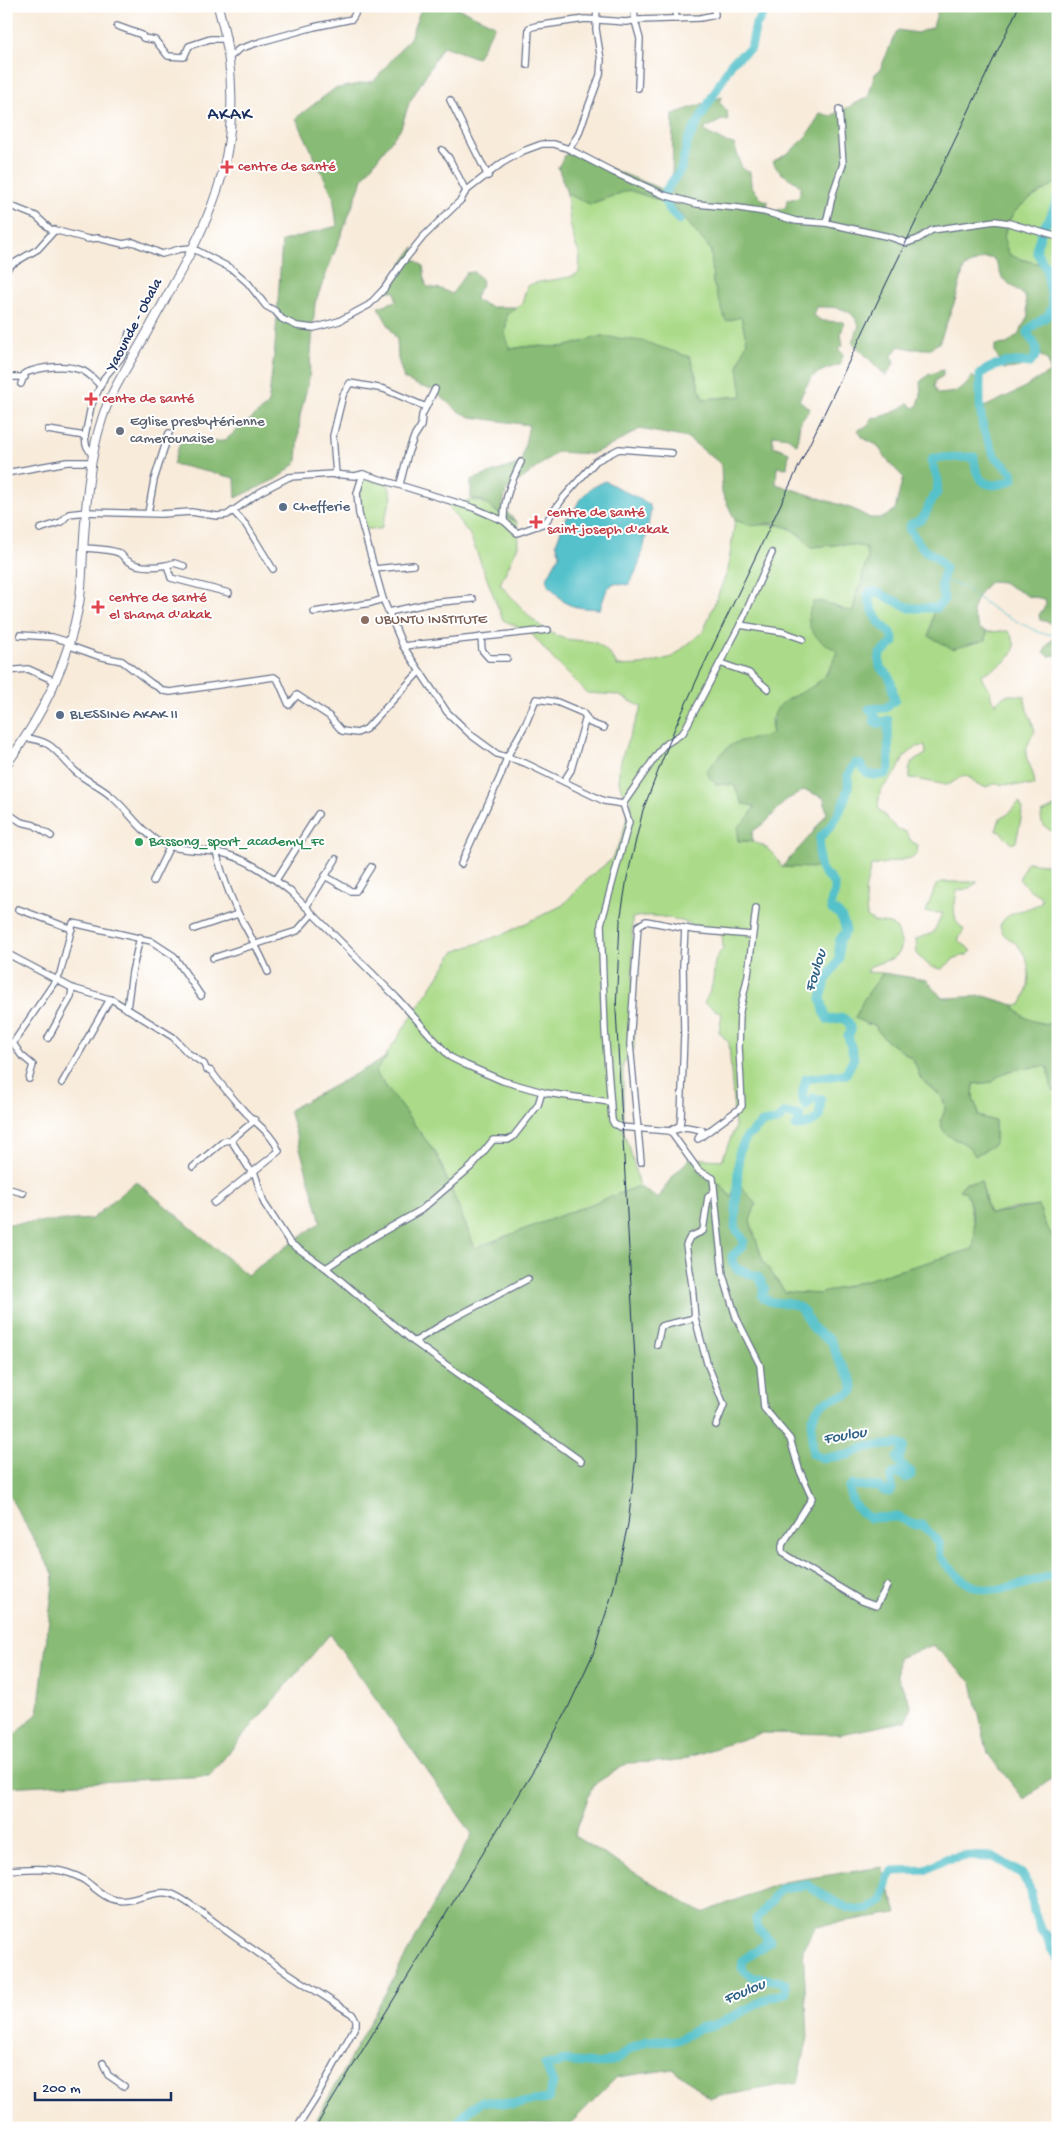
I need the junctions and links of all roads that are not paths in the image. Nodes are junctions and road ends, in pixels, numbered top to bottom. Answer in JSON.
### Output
{"nodes":[{"id":1,"x":218,"y":6,"type":"edge"},
{"id":2,"x":355,"y":6,"type":"edge"},
{"id":3,"x":597,"y":6,"type":"edge"},
{"id":4,"x":634,"y":6,"type":"edge"},
{"id":5,"x":675,"y":6,"type":"edge"},
{"id":6,"x":714,"y":6,"type":"edge"},
{"id":7,"x":676,"y":18,"type":"junction"},
{"id":8,"x":597,"y":20,"type":"junction"},
{"id":9,"x":635,"y":21,"type":"junction"},
{"id":10,"x":116,"y":26,"type":"dead end"},
{"id":11,"x":226,"y":39,"type":"junction"},
{"id":12,"x":229,"y":58,"type":"junction"},
{"id":13,"x":526,"y":65,"type":"dead end"},
{"id":14,"x":638,"y":88,"type":"dead end"},
{"id":15,"x":450,"y":100,"type":"dead end"},
{"id":16,"x":839,"y":109,"type":"dead end"},
{"id":17,"x":569,"y":149,"type":"junction"},
{"id":18,"x":442,"y":150,"type":"dead end"},
{"id":19,"x":488,"y":176,"type":"junction"},
{"id":20,"x":466,"y":191,"type":"junction"},
{"id":21,"x":6,"y":204,"type":"edge"},
{"id":22,"x":826,"y":223,"type":"junction"},
{"id":23,"x":55,"y":230,"type":"junction"},
{"id":24,"x":1055,"y":236,"type":"edge"},
{"id":25,"x":192,"y":248,"type":"junction"},
{"id":26,"x":8,"y":266,"type":"edge"},
{"id":27,"x":6,"y":273,"type":"edge"},
{"id":28,"x":129,"y":333,"type":"dead end"},
{"id":29,"x":6,"y":377,"type":"edge"},
{"id":30,"x":25,"y":377,"type":"junction"},
{"id":31,"x":21,"y":384,"type":"dead end"},
{"id":32,"x":100,"y":385,"type":"junction"},
{"id":33,"x":435,"y":389,"type":"dead end"},
{"id":34,"x":426,"y":408,"type":"junction"},
{"id":35,"x":48,"y":430,"type":"dead end"},
{"id":36,"x":169,"y":433,"type":"dead end"},
{"id":37,"x":85,"y":436,"type":"junction"},
{"id":38,"x":672,"y":453,"type":"dead end"},
{"id":39,"x":92,"y":459,"type":"junction"},
{"id":40,"x":521,"y":462,"type":"dead end"},
{"id":41,"x":6,"y":473,"type":"edge"},
{"id":42,"x":363,"y":474,"type":"junction"},
{"id":43,"x":336,"y":475,"type":"junction"},
{"id":44,"x":400,"y":484,"type":"junction"},
{"id":45,"x":233,"y":511,"type":"junction"},
{"id":46,"x":86,"y":512,"type":"junction"},
{"id":47,"x":148,"y":514,"type":"junction"},
{"id":48,"x":504,"y":521,"type":"junction"},
{"id":49,"x":40,"y":529,"type":"dead end"},
{"id":50,"x":84,"y":548,"type":"junction"},
{"id":51,"x":772,"y":553,"type":"dead end"},
{"id":52,"x":167,"y":565,"type":"junction"},
{"id":53,"x":413,"y":565,"type":"dead end"},
{"id":54,"x":184,"y":566,"type":"dead end"},
{"id":55,"x":273,"y":569,"type":"dead end"},
{"id":56,"x":374,"y":569,"type":"junction"},
{"id":57,"x":229,"y":594,"type":"dead end"},
{"id":58,"x":383,"y":599,"type":"junction"},
{"id":59,"x":473,"y":599,"type":"dead end"},
{"id":60,"x":314,"y":612,"type":"dead end"},
{"id":61,"x":389,"y":612,"type":"junction"},
{"id":62,"x":740,"y":625,"type":"junction"},
{"id":63,"x":548,"y":630,"type":"dead end"},
{"id":64,"x":20,"y":635,"type":"dead end"},
{"id":65,"x":481,"y":636,"type":"junction"},
{"id":66,"x":803,"y":639,"type":"dead end"},
{"id":67,"x":69,"y":644,"type":"junction"},
{"id":68,"x":403,"y":646,"type":"junction"},
{"id":69,"x":507,"y":658,"type":"dead end"},
{"id":70,"x":720,"y":663,"type":"junction"},
{"id":71,"x":6,"y":671,"type":"edge"},
{"id":72,"x":419,"y":672,"type":"junction"},
{"id":73,"x":55,"y":681,"type":"junction"},
{"id":74,"x":768,"y":689,"type":"dead end"},
{"id":75,"x":586,"y":717,"type":"junction"},
{"id":76,"x":604,"y":728,"type":"dead end"},
{"id":77,"x":26,"y":738,"type":"junction"},
{"id":78,"x":507,"y":758,"type":"junction"},
{"id":79,"x":6,"y":766,"type":"edge"},
{"id":80,"x":564,"y":781,"type":"junction"},
{"id":81,"x":623,"y":804,"type":"junction"},
{"id":82,"x":6,"y":812,"type":"edge"},
{"id":83,"x":318,"y":814,"type":"dead end"},
{"id":84,"x":51,"y":836,"type":"dead end"},
{"id":85,"x":170,"y":846,"type":"junction"},
{"id":86,"x":216,"y":852,"type":"junction"},
{"id":87,"x":336,"y":859,"type":"dead end"},
{"id":88,"x":461,"y":864,"type":"dead end"},
{"id":89,"x":371,"y":867,"type":"dead end"},
{"id":90,"x":325,"y":876,"type":"junction"},
{"id":91,"x":276,"y":880,"type":"junction"},
{"id":92,"x":153,"y":881,"type":"dead end"},
{"id":93,"x":306,"y":907,"type":"junction"},
{"id":94,"x":756,"y":908,"type":"dead end"},
{"id":95,"x":18,"y":909,"type":"dead end"},
{"id":96,"x":238,"y":914,"type":"junction"},
{"id":97,"x":312,"y":914,"type":"junction"},
{"id":98,"x":685,"y":928,"type":"junction"},
{"id":99,"x":72,"y":929,"type":"junction"},
{"id":100,"x":194,"y":929,"type":"dead end"},
{"id":101,"x":752,"y":935,"type":"junction"},
{"id":102,"x":140,"y":937,"type":"junction"},
{"id":103,"x":255,"y":944,"type":"junction"},
{"id":104,"x":6,"y":952,"type":"edge"},
{"id":105,"x":213,"y":958,"type":"dead end"},
{"id":106,"x":268,"y":972,"type":"dead end"},
{"id":107,"x":56,"y":979,"type":"junction"},
{"id":108,"x":72,"y":988,"type":"junction"},
{"id":109,"x":201,"y":996,"type":"dead end"},
{"id":110,"x":110,"y":999,"type":"junction"},
{"id":111,"x":127,"y":1009,"type":"junction"},
{"id":112,"x":48,"y":1038,"type":"dead end"},
{"id":113,"x":6,"y":1041,"type":"edge"},
{"id":114,"x":13,"y":1043,"type":"junction"},
{"id":115,"x":29,"y":1079,"type":"dead end"},
{"id":116,"x":62,"y":1083,"type":"dead end"},
{"id":117,"x":542,"y":1092,"type":"junction"},
{"id":118,"x":610,"y":1102,"type":"junction"},
{"id":119,"x":254,"y":1120,"type":"junction"},
{"id":120,"x":638,"y":1128,"type":"junction"},
{"id":121,"x":670,"y":1131,"type":"junction"},
{"id":122,"x":231,"y":1140,"type":"junction"},
{"id":123,"x":641,"y":1162,"type":"dead end"},
{"id":124,"x":193,"y":1167,"type":"dead end"},
{"id":125,"x":253,"y":1172,"type":"junction"},
{"id":126,"x":6,"y":1188,"type":"edge"},
{"id":127,"x":714,"y":1191,"type":"junction"},
{"id":128,"x":23,"y":1193,"type":"dead end"},
{"id":129,"x":214,"y":1203,"type":"dead end"},
{"id":130,"x":326,"y":1268,"type":"junction"},
{"id":131,"x":528,"y":1279,"type":"dead end"},
{"id":132,"x":695,"y":1318,"type":"junction"},
{"id":133,"x":414,"y":1342,"type":"junction"},
{"id":134,"x":657,"y":1345,"type":"dead end"},
{"id":135,"x":716,"y":1425,"type":"dead end"},
{"id":136,"x":582,"y":1461,"type":"dead end"},
{"id":137,"x":888,"y":1586,"type":"dead end"},
{"id":138,"x":6,"y":1870,"type":"edge"},
{"id":139,"x":103,"y":2063,"type":"dead end"},
{"id":140,"x":124,"y":2086,"type":"dead end"},
{"id":141,"x":297,"y":2128,"type":"edge"}],
"edges":[{"from":1,"to":11,"type":"highway","name":"Yaounde - Obala"},
{"from":2,"to":12,"type":"street"},
{"from":3,"to":8,"type":"street"},
{"from":4,"to":9,"type":"street"},
{"from":5,"to":7,"type":"street"},
{"from":6,"to":7,"type":"street"},
{"from":7,"to":9,"type":"street"},
{"from":8,"to":9,"type":"street"},
{"from":8,"to":13,"type":"street"},
{"from":8,"to":17,"type":"street"},
{"from":9,"to":14,"type":"street"},
{"from":10,"to":11,"type":"street"},
{"from":11,"to":12,"type":"highway","name":"Yaounde - Obala"},
{"from":12,"to":25,"type":"highway","name":"Yaounde - Obala"},
{"from":15,"to":19,"type":"street"},
{"from":16,"to":22,"type":"street"},
{"from":17,"to":19,"type":"street"},
{"from":17,"to":22,"type":"street"},
{"from":18,"to":20,"type":"street"},
{"from":19,"to":20,"type":"street"},
{"from":20,"to":25,"type":"street"},
{"from":21,"to":23,"type":"street"},
{"from":22,"to":24,"type":"street"},
{"from":23,"to":25,"type":"street"},
{"from":23,"to":26,"type":"street"},
{"from":25,"to":39,"type":"highway","name":"Yaounde - Obala"},
{"from":26,"to":27,"type":"street"},
{"from":28,"to":32,"type":"street"},
{"from":29,"to":30,"type":"street"},
{"from":30,"to":31,"type":"street"},
{"from":30,"to":32,"type":"street"},
{"from":32,"to":37,"type":"street"},
{"from":33,"to":34,"type":"street"},
{"from":34,"to":43,"type":"street"},
{"from":34,"to":44,"type":"street"},
{"from":35,"to":37,"type":"street"},
{"from":36,"to":47,"type":"street"},
{"from":37,"to":39,"type":"street"},
{"from":38,"to":48,"type":"street"},
{"from":39,"to":41,"type":"street"},
{"from":39,"to":46,"type":"highway","name":"Yaounde - Obala"},
{"from":40,"to":48,"type":"street"},
{"from":42,"to":43,"type":"street"},
{"from":42,"to":44,"type":"street"},
{"from":42,"to":56,"type":"street"},
{"from":43,"to":45,"type":"street"},
{"from":44,"to":48,"type":"street"},
{"from":45,"to":47,"type":"street"},
{"from":45,"to":55,"type":"street"},
{"from":46,"to":47,"type":"street"},
{"from":46,"to":49,"type":"street"},
{"from":46,"to":50,"type":"highway","name":"Yaounde - Obala"},
{"from":50,"to":52,"type":"street"},
{"from":50,"to":67,"type":"highway","name":"Yaounde - Obala"},
{"from":51,"to":62,"type":"street"},
{"from":52,"to":54,"type":"street"},
{"from":52,"to":57,"type":"street"},
{"from":53,"to":56,"type":"street"},
{"from":56,"to":58,"type":"street"},
{"from":58,"to":60,"type":"street"},
{"from":58,"to":61,"type":"street"},
{"from":59,"to":61,"type":"street"},
{"from":61,"to":68,"type":"street"},
{"from":62,"to":66,"type":"street"},
{"from":62,"to":70,"type":"street"},
{"from":63,"to":65,"type":"street"},
{"from":64,"to":67,"type":"street"},
{"from":65,"to":68,"type":"street"},
{"from":65,"to":69,"type":"street"},
{"from":67,"to":72,"type":"street"},
{"from":67,"to":73,"type":"highway","name":"Yaounde - Obala"},
{"from":68,"to":72,"type":"street"},
{"from":70,"to":74,"type":"street"},
{"from":70,"to":81,"type":"street"},
{"from":71,"to":73,"type":"street"},
{"from":72,"to":78,"type":"street"},
{"from":73,"to":77,"type":"highway","name":"Yaounde - Obala"},
{"from":75,"to":76,"type":"street"},
{"from":75,"to":78,"type":"street"},
{"from":75,"to":80,"type":"street"},
{"from":77,"to":79,"type":"highway","name":"Yaounde - Obala"},
{"from":77,"to":85,"type":"street"},
{"from":78,"to":80,"type":"street"},
{"from":78,"to":88,"type":"street"},
{"from":80,"to":81,"type":"street"},
{"from":81,"to":118,"type":"street"},
{"from":82,"to":84,"type":"street"},
{"from":83,"to":91,"type":"street"},
{"from":85,"to":86,"type":"street"},
{"from":85,"to":92,"type":"street"},
{"from":86,"to":91,"type":"street"},
{"from":86,"to":96,"type":"street"},
{"from":87,"to":90,"type":"street"},
{"from":89,"to":90,"type":"street"},
{"from":90,"to":93,"type":"street"},
{"from":91,"to":93,"type":"street"},
{"from":93,"to":97,"type":"street"},
{"from":94,"to":101,"type":"street"},
{"from":95,"to":99,"type":"street"},
{"from":96,"to":100,"type":"street"},
{"from":96,"to":103,"type":"street"},
{"from":97,"to":103,"type":"street"},
{"from":97,"to":117,"type":"street"},
{"from":98,"to":101,"type":"street"},
{"from":98,"to":120,"type":"street"},
{"from":98,"to":121,"type":"street"},
{"from":99,"to":102,"type":"street"},
{"from":99,"to":107,"type":"street"},
{"from":101,"to":121,"type":"street"},
{"from":102,"to":109,"type":"street"},
{"from":102,"to":111,"type":"street"},
{"from":103,"to":105,"type":"street"},
{"from":103,"to":106,"type":"street"},
{"from":104,"to":107,"type":"street"},
{"from":107,"to":108,"type":"street"},
{"from":107,"to":114,"type":"street"},
{"from":108,"to":110,"type":"street"},
{"from":108,"to":112,"type":"street"},
{"from":110,"to":111,"type":"street"},
{"from":110,"to":116,"type":"street"},
{"from":111,"to":119,"type":"street"},
{"from":113,"to":114,"type":"street"},
{"from":114,"to":115,"type":"street"},
{"from":117,"to":118,"type":"street"},
{"from":117,"to":130,"type":"street"},
{"from":118,"to":120,"type":"street"},
{"from":119,"to":122,"type":"street"},
{"from":119,"to":125,"type":"street"},
{"from":120,"to":121,"type":"street"},
{"from":120,"to":123,"type":"street"},
{"from":121,"to":127,"type":"street"},
{"from":122,"to":124,"type":"street"},
{"from":122,"to":125,"type":"street"},
{"from":125,"to":129,"type":"street"},
{"from":125,"to":130,"type":"street"},
{"from":126,"to":128,"type":"street"},
{"from":127,"to":132,"type":"street"},
{"from":127,"to":137,"type":"street"},
{"from":130,"to":133,"type":"street"},
{"from":131,"to":133,"type":"street"},
{"from":132,"to":134,"type":"street"},
{"from":132,"to":135,"type":"street"},
{"from":133,"to":136,"type":"street"},
{"from":138,"to":141,"type":"street"},
{"from":139,"to":140,"type":"street"}]}
